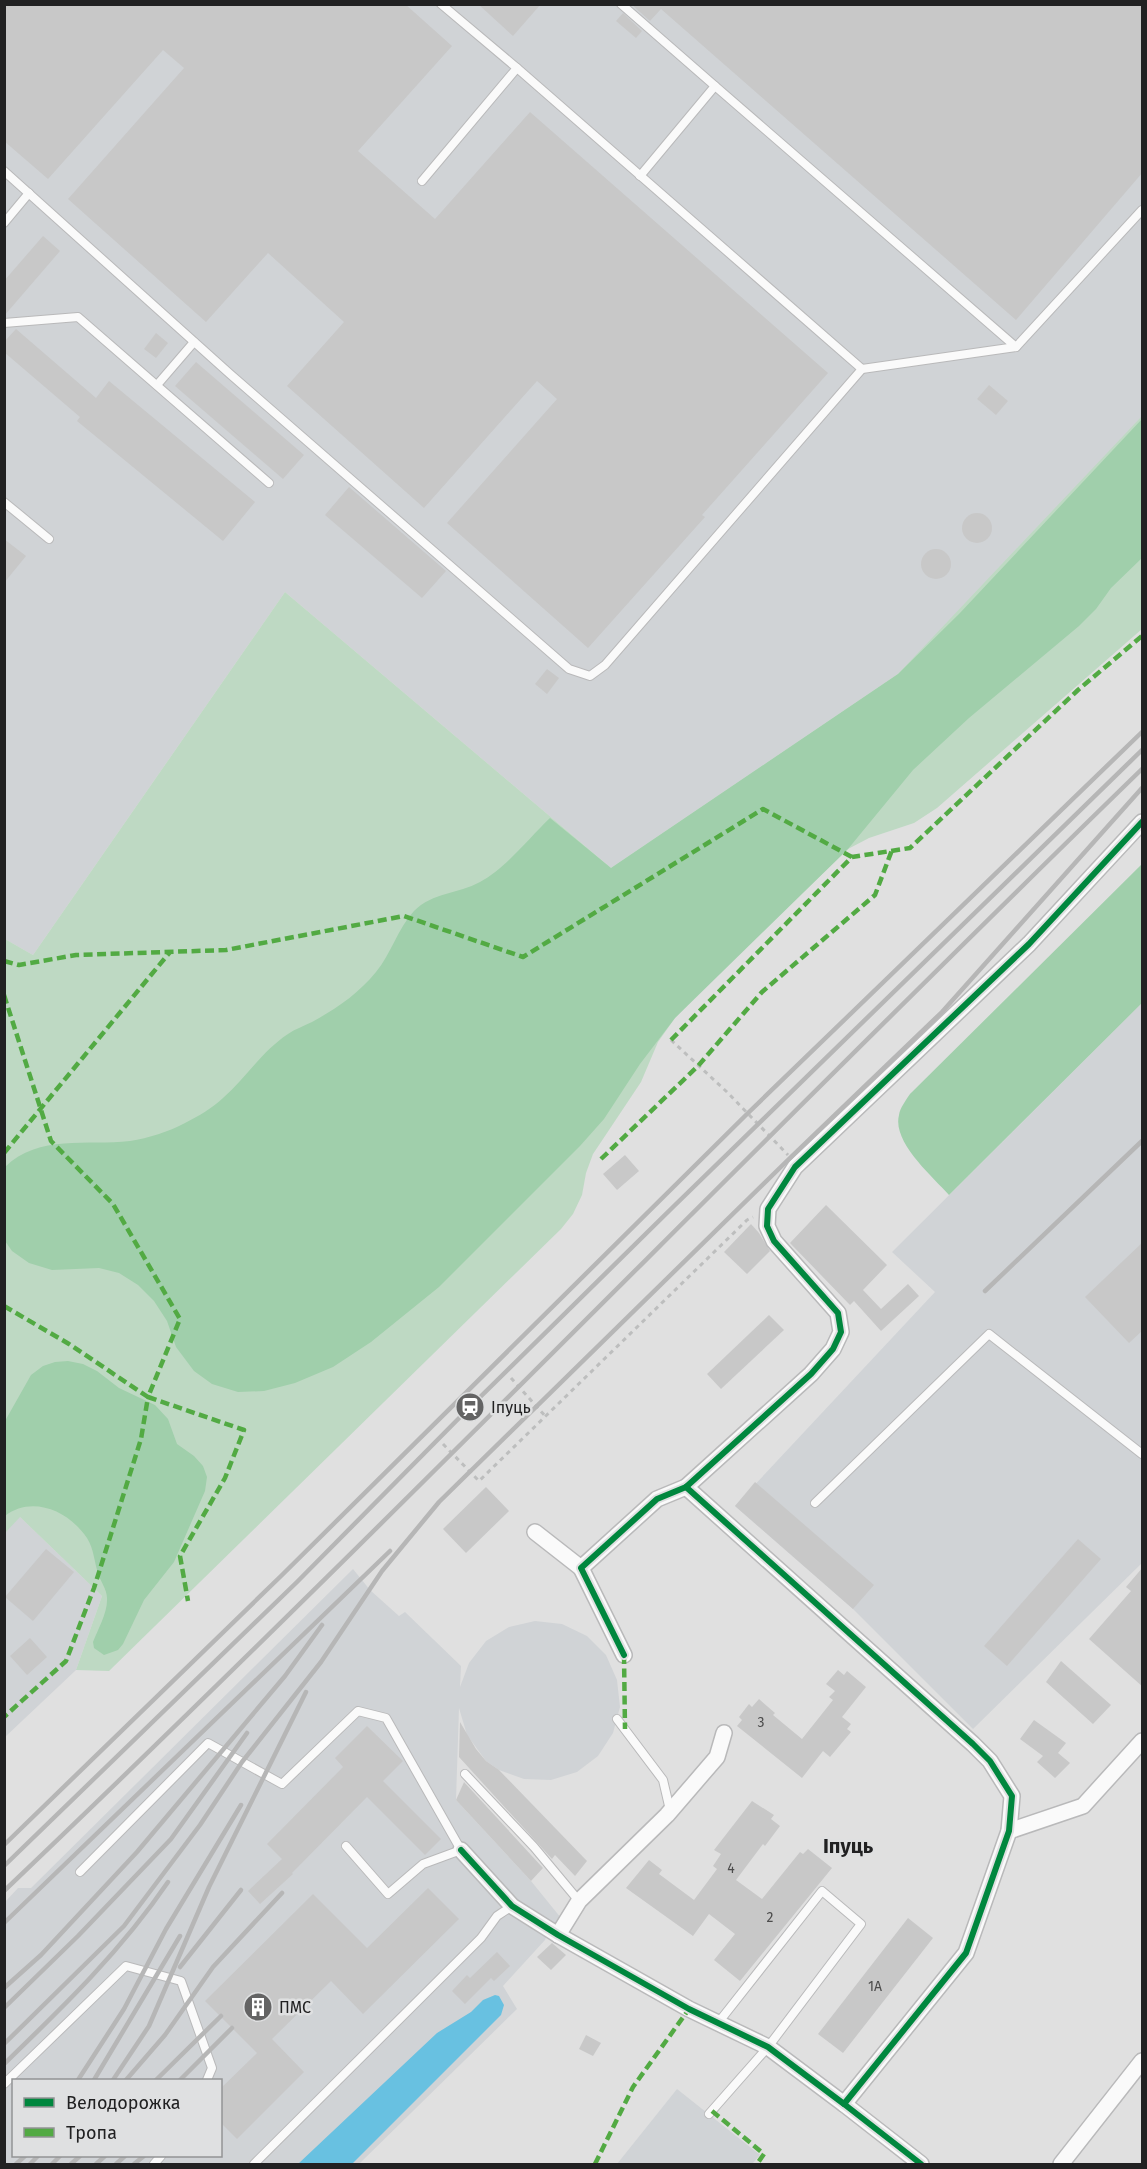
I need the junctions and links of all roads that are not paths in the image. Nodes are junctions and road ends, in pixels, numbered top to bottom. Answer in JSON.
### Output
{"nodes":[{"id":1,"x":441,"y":4,"type":"edge"},
{"id":2,"x":621,"y":4,"type":"edge"},
{"id":3,"x":516,"y":68,"type":"junction"},
{"id":4,"x":715,"y":86,"type":"junction"},
{"id":5,"x":4,"y":171,"type":"edge"},
{"id":6,"x":640,"y":176,"type":"junction"},
{"id":7,"x":422,"y":181,"type":"dead end"},
{"id":8,"x":29,"y":193,"type":"junction"},
{"id":9,"x":1143,"y":210,"type":"edge"},
{"id":10,"x":4,"y":223,"type":"edge"},
{"id":11,"x":4,"y":322,"type":"edge"},
{"id":12,"x":194,"y":342,"type":"junction"},
{"id":13,"x":1016,"y":347,"type":"junction"},
{"id":14,"x":862,"y":369,"type":"junction"},
{"id":15,"x":157,"y":385,"type":"junction"},
{"id":16,"x":269,"y":483,"type":"dead end"},
{"id":17,"x":4,"y":502,"type":"edge"},
{"id":18,"x":50,"y":540,"type":"dead end"},
{"id":19,"x":1143,"y":822,"type":"edge"},
{"id":20,"x":1143,"y":1454,"type":"edge"},
{"id":21,"x":686,"y":1487,"type":"junction"},
{"id":22,"x":815,"y":1503,"type":"dead end"},
{"id":23,"x":535,"y":1532,"type":"dead end"},
{"id":24,"x":581,"y":1568,"type":"junction"},
{"id":25,"x":624,"y":1655,"type":"dead end"},
{"id":26,"x":617,"y":1719,"type":"dead end"},
{"id":27,"x":724,"y":1733,"type":"dead end"},
{"id":28,"x":1143,"y":1741,"type":"edge"},
{"id":29,"x":465,"y":1774,"type":"dead end"},
{"id":30,"x":670,"y":1811,"type":"junction"},
{"id":31,"x":1009,"y":1831,"type":"junction"},
{"id":32,"x":346,"y":1846,"type":"dead end"},
{"id":33,"x":461,"y":1851,"type":"junction"},
{"id":34,"x":80,"y":1872,"type":"dead end"},
{"id":35,"x":579,"y":1901,"type":"junction"},
{"id":36,"x":512,"y":1906,"type":"junction"},
{"id":37,"x":558,"y":1935,"type":"junction"},
{"id":38,"x":718,"y":2023,"type":"junction"},
{"id":39,"x":768,"y":2047,"type":"junction"},
{"id":40,"x":1143,"y":2061,"type":"edge"},
{"id":41,"x":207,"y":2079,"type":"edge"},
{"id":42,"x":4,"y":2084,"type":"edge"},
{"id":43,"x":844,"y":2104,"type":"junction"},
{"id":44,"x":709,"y":2114,"type":"dead end"},
{"id":45,"x":254,"y":2164,"type":"edge"},
{"id":46,"x":921,"y":2164,"type":"edge"},
{"id":47,"x":1061,"y":2164,"type":"edge"}],
"edges":[{"from":1,"to":3,"type":"lane"},
{"from":2,"to":4,"type":"lane"},
{"from":3,"to":6,"type":"lane"},
{"from":3,"to":7,"type":"lane"},
{"from":4,"to":6,"type":"lane"},
{"from":4,"to":13,"type":"lane"},
{"from":5,"to":8,"type":"lane"},
{"from":6,"to":14,"type":"lane"},
{"from":8,"to":10,"type":"lane"},
{"from":8,"to":12,"type":"lane"},
{"from":9,"to":13,"type":"lane"},
{"from":11,"to":15,"type":"lane"},
{"from":12,"to":14,"type":"lane"},
{"from":12,"to":15,"type":"lane"},
{"from":13,"to":14,"type":"lane"},
{"from":15,"to":16,"type":"lane"},
{"from":17,"to":18,"type":"lane"},
{"from":19,"to":21,"type":"street"},
{"from":20,"to":22,"type":"lane"},
{"from":21,"to":24,"type":"street"},
{"from":21,"to":31,"type":"street"},
{"from":23,"to":24,"type":"street"},
{"from":24,"to":25,"type":"street"},
{"from":26,"to":30,"type":"lane"},
{"from":27,"to":30,"type":"street"},
{"from":28,"to":31,"type":"street"},
{"from":29,"to":35,"type":"lane"},
{"from":30,"to":35,"type":"street"},
{"from":31,"to":43,"type":"street"},
{"from":32,"to":33,"type":"lane"},
{"from":33,"to":34,"type":"lane"},
{"from":33,"to":36,"type":"street"},
{"from":35,"to":37,"type":"street"},
{"from":36,"to":37,"type":"street"},
{"from":36,"to":45,"type":"lane"},
{"from":37,"to":38,"type":"street"},
{"from":38,"to":39,"type":"street"},
{"from":38,"to":39,"type":"lane"},
{"from":39,"to":43,"type":"street"},
{"from":39,"to":44,"type":"lane"},
{"from":40,"to":47,"type":"street"},
{"from":41,"to":42,"type":"lane"},
{"from":43,"to":46,"type":"street"}]}
